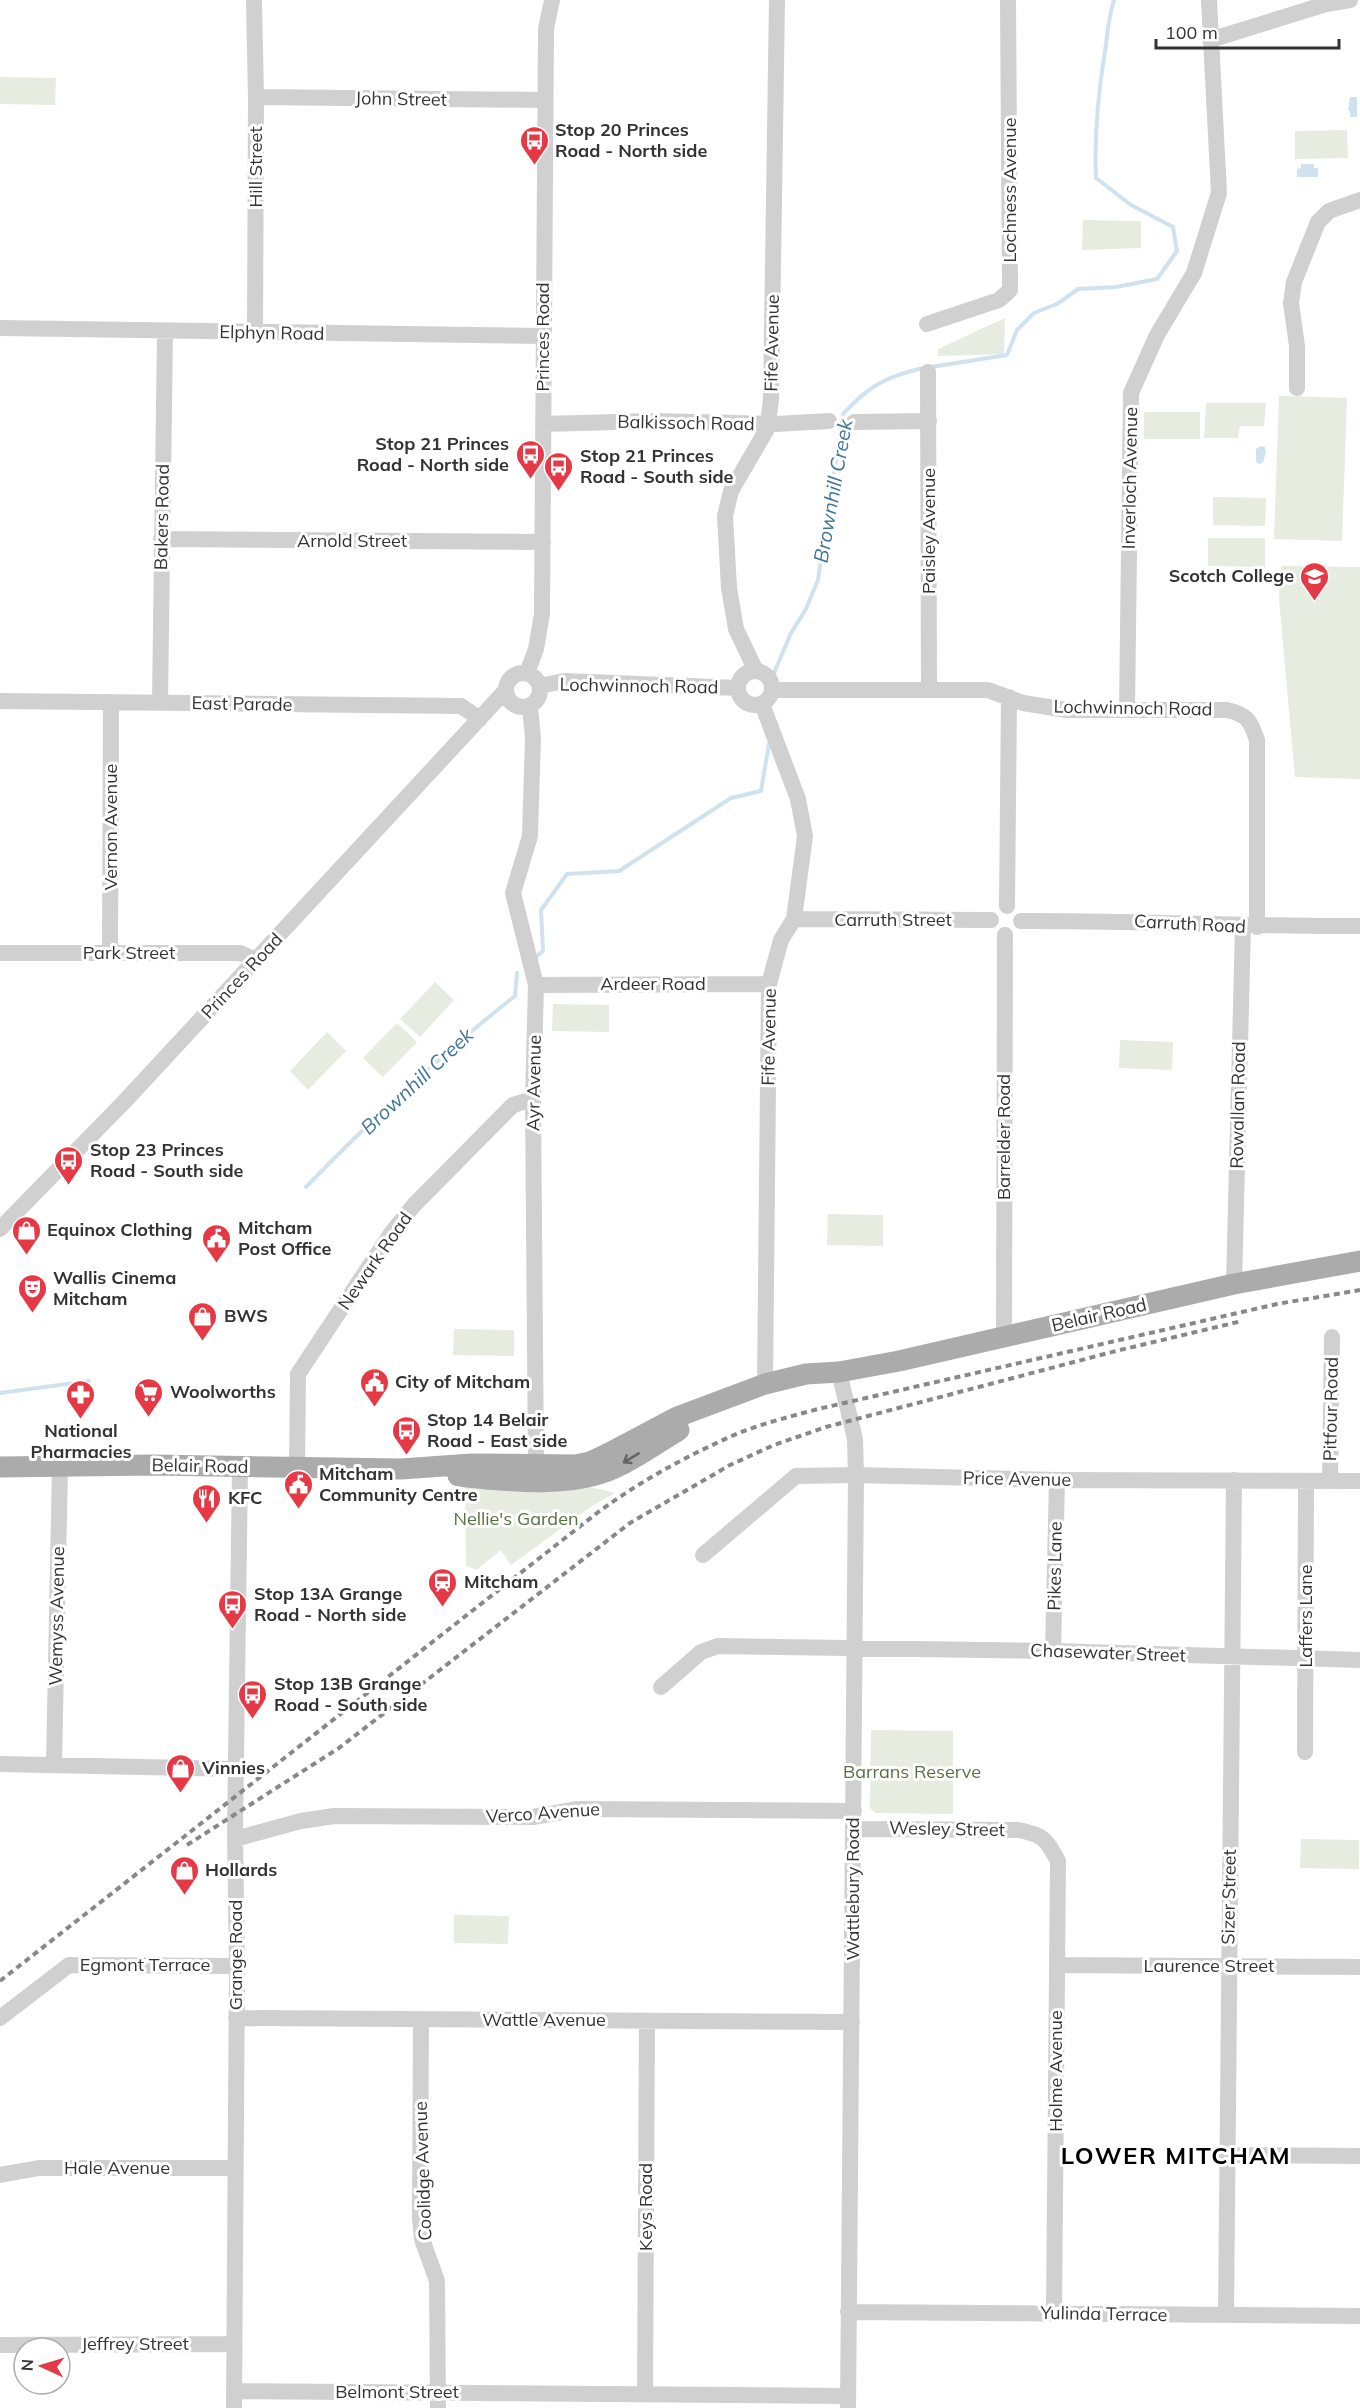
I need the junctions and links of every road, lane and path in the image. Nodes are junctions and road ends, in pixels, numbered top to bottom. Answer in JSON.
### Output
{"nodes":[{"id":1,"x":254,"y":0,"type":"edge"},
{"id":2,"x":552,"y":0,"type":"edge"},
{"id":3,"x":777,"y":0,"type":"edge"},
{"id":4,"x":1008,"y":0,"type":"edge"},
{"id":5,"x":1209,"y":0,"type":"edge"},
{"id":6,"x":1350,"y":0,"type":"edge"},
{"id":7,"x":1210,"y":40,"type":"junction"},
{"id":8,"x":256,"y":97,"type":"junction"},
{"id":9,"x":545,"y":100,"type":"junction"},
{"id":10,"x":1360,"y":200,"type":"edge"},
{"id":11,"x":927,"y":324,"type":"dead end"},
{"id":12,"x":0,"y":328,"type":"edge"},
{"id":13,"x":165,"y":332,"type":"junction"},
{"id":14,"x":255,"y":333,"type":"junction"},
{"id":15,"x":543,"y":336,"type":"junction"},
{"id":16,"x":928,"y":372,"type":"dead end"},
{"id":17,"x":1297,"y":388,"type":"dead end"},
{"id":18,"x":829,"y":421,"type":"dead end"},
{"id":19,"x":929,"y":421,"type":"junction"},
{"id":20,"x":854,"y":422,"type":"dead end"},
{"id":21,"x":543,"y":423,"type":"junction"},
{"id":22,"x":768,"y":424,"type":"junction"},
{"id":23,"x":161,"y":539,"type":"junction"},
{"id":24,"x":543,"y":542,"type":"junction"},
{"id":25,"x":756,"y":671,"type":"junction"},
{"id":26,"x":527,"y":673,"type":"junction"},
{"id":27,"x":540,"y":686,"type":"junction"},
{"id":28,"x":738,"y":688,"type":"junction"},
{"id":29,"x":929,"y":689,"type":"junction"},
{"id":30,"x":772,"y":690,"type":"junction"},
{"id":31,"x":509,"y":697,"type":"junction"},
{"id":32,"x":1009,"y":698,"type":"junction"},
{"id":33,"x":0,"y":701,"type":"edge"},
{"id":34,"x":111,"y":702,"type":"junction"},
{"id":35,"x":160,"y":703,"type":"junction"},
{"id":36,"x":762,"y":704,"type":"junction"},
{"id":37,"x":530,"y":706,"type":"junction"},
{"id":38,"x":1127,"y":710,"type":"junction"},
{"id":39,"x":480,"y":719,"type":"junction"},
{"id":40,"x":1007,"y":906,"type":"junction"},
{"id":41,"x":794,"y":919,"type":"junction"},
{"id":42,"x":991,"y":920,"type":"junction"},
{"id":43,"x":1021,"y":921,"type":"junction"},
{"id":44,"x":1250,"y":926,"type":"junction"},
{"id":45,"x":1360,"y":926,"type":"edge"},
{"id":46,"x":1005,"y":935,"type":"junction"},
{"id":47,"x":0,"y":953,"type":"edge"},
{"id":48,"x":110,"y":953,"type":"junction"},
{"id":49,"x":256,"y":960,"type":"junction"},
{"id":50,"x":535,"y":980,"type":"junction"},
{"id":51,"x":769,"y":984,"type":"junction"},
{"id":52,"x":533,"y":1099,"type":"junction"},
{"id":53,"x":0,"y":1228,"type":"edge"},
{"id":54,"x":1360,"y":1262,"type":"edge"},
{"id":55,"x":1234,"y":1284,"type":"junction"},
{"id":56,"x":1332,"y":1337,"type":"dead end"},
{"id":57,"x":1004,"y":1338,"type":"junction"},
{"id":58,"x":839,"y":1372,"type":"junction"},
{"id":59,"x":765,"y":1384,"type":"junction"},
{"id":60,"x":855,"y":1439,"type":"junction"},
{"id":61,"x":536,"y":1466,"type":"junction"},
{"id":62,"x":0,"y":1467,"type":"edge"},
{"id":63,"x":60,"y":1467,"type":"junction"},
{"id":64,"x":240,"y":1467,"type":"junction"},
{"id":65,"x":297,"y":1468,"type":"junction"},
{"id":66,"x":401,"y":1469,"type":"junction"},
{"id":67,"x":856,"y":1475,"type":"junction"},
{"id":68,"x":887,"y":1476,"type":"junction"},
{"id":69,"x":1057,"y":1480,"type":"junction"},
{"id":70,"x":1234,"y":1480,"type":"junction"},
{"id":71,"x":1306,"y":1480,"type":"junction"},
{"id":72,"x":1330,"y":1481,"type":"junction"},
{"id":73,"x":1360,"y":1481,"type":"edge"},
{"id":74,"x":703,"y":1555,"type":"dead end"},
{"id":75,"x":855,"y":1647,"type":"junction"},
{"id":76,"x":1053,"y":1651,"type":"junction"},
{"id":77,"x":1232,"y":1657,"type":"junction"},
{"id":78,"x":1306,"y":1660,"type":"junction"},
{"id":79,"x":1360,"y":1660,"type":"edge"},
{"id":80,"x":661,"y":1687,"type":"dead end"},
{"id":81,"x":1305,"y":1752,"type":"dead end"},
{"id":82,"x":0,"y":1764,"type":"edge"},
{"id":83,"x":54,"y":1765,"type":"junction"},
{"id":84,"x":236,"y":1769,"type":"junction"},
{"id":85,"x":854,"y":1811,"type":"junction"},
{"id":86,"x":854,"y":1828,"type":"junction"},
{"id":87,"x":1039,"y":1834,"type":"joint"},
{"id":88,"x":235,"y":1839,"type":"junction"},
{"id":89,"x":1057,"y":1965,"type":"junction"},
{"id":90,"x":237,"y":1966,"type":"junction"},
{"id":91,"x":1228,"y":1966,"type":"junction"},
{"id":92,"x":1360,"y":1967,"type":"edge"},
{"id":93,"x":0,"y":2018,"type":"edge"},
{"id":94,"x":236,"y":2018,"type":"junction"},
{"id":95,"x":421,"y":2019,"type":"junction"},
{"id":96,"x":647,"y":2021,"type":"junction"},
{"id":97,"x":852,"y":2022,"type":"junction"},
{"id":98,"x":1226,"y":2155,"type":"junction"},
{"id":99,"x":1360,"y":2156,"type":"edge"},
{"id":100,"x":236,"y":2168,"type":"junction"},
{"id":101,"x":0,"y":2175,"type":"edge"},
{"id":102,"x":848,"y":2312,"type":"junction"},
{"id":103,"x":1054,"y":2313,"type":"junction"},
{"id":104,"x":1226,"y":2315,"type":"junction"},
{"id":105,"x":1360,"y":2316,"type":"edge"},
{"id":106,"x":234,"y":2344,"type":"junction"},
{"id":107,"x":0,"y":2345,"type":"edge"},
{"id":108,"x":645,"y":2394,"type":"junction"},
{"id":109,"x":234,"y":2400,"type":"edge"},
{"id":110,"x":438,"y":2400,"type":"edge"},
{"id":111,"x":848,"y":2402,"type":"edge"}],
"edges":[{"from":1,"to":8,"type":"street","name":"Hill Street"},
{"from":2,"to":9,"type":"street","name":"Princes Road"},
{"from":3,"to":22,"type":"street","name":"Fife Avenue"},
{"from":4,"to":11,"type":"street","name":"Lochness Avenue"},
{"from":5,"to":7,"type":"street"},
{"from":6,"to":7,"type":"street"},
{"from":7,"to":38,"type":"street","name":"Inverloch Avenue"},
{"from":8,"to":9,"type":"street","name":"John Street"},
{"from":8,"to":14,"type":"street","name":"Hill Street"},
{"from":9,"to":15,"type":"street","name":"Princes Road"},
{"from":10,"to":17,"type":"street"},
{"from":12,"to":13,"type":"street","name":"Elphyn Road"},
{"from":13,"to":14,"type":"street","name":"Elphyn Road"},
{"from":13,"to":23,"type":"street","name":"Bakers Road"},
{"from":14,"to":15,"type":"street","name":"Elphyn Road"},
{"from":15,"to":21,"type":"street","name":"Princes Road"},
{"from":16,"to":19,"type":"street","name":"Paisley Avenue"},
{"from":18,"to":22,"type":"street","name":"Balkissoch Road"},
{"from":19,"to":20,"type":"street"},
{"from":19,"to":29,"type":"street","name":"Paisley Avenue"},
{"from":21,"to":22,"type":"street","name":"Balkissoch Road"},
{"from":21,"to":24,"type":"street","name":"Princes Road"},
{"from":22,"to":25,"type":"street","name":"Fife Avenue"},
{"from":23,"to":24,"type":"street","name":"Arnold Street"},
{"from":23,"to":35,"type":"street","name":"Bakers Road"},
{"from":24,"to":26,"type":"street","name":"Princes Road"},
{"from":25,"to":28,"type":"street"},
{"from":25,"to":30,"type":"street"},
{"from":26,"to":27,"type":"street"},
{"from":26,"to":31,"type":"street"},
{"from":27,"to":28,"type":"street","name":"Lochwinnoch Road"},
{"from":27,"to":37,"type":"street"},
{"from":28,"to":36,"type":"street"},
{"from":29,"to":30,"type":"street","name":"Lochwinnoch Road"},
{"from":29,"to":32,"type":"street","name":"Lochwinnoch Road"},
{"from":30,"to":36,"type":"street"},
{"from":31,"to":37,"type":"street"},
{"from":31,"to":39,"type":"street","name":"Princes Road"},
{"from":32,"to":38,"type":"street","name":"Lochwinnoch Road"},
{"from":32,"to":40,"type":"street"},
{"from":33,"to":34,"type":"street","name":"East Parade"},
{"from":34,"to":35,"type":"street","name":"East Parade"},
{"from":34,"to":48,"type":"street","name":"Vernon Avenue"},
{"from":35,"to":39,"type":"street","name":"East Parade"},
{"from":36,"to":41,"type":"street","name":"Fife Avenue"},
{"from":37,"to":50,"type":"street","name":"Ayr Avenue"},
{"from":38,"to":44,"type":"street","name":"Lochwinnoch Road"},
{"from":39,"to":49,"type":"street","name":"Princes Road"},
{"from":40,"to":42,"type":"street"},
{"from":40,"to":43,"type":"street"},
{"from":41,"to":42,"type":"street","name":"Carruth Street"},
{"from":41,"to":51,"type":"street","name":"Fife Avenue"},
{"from":42,"to":46,"type":"street"},
{"from":43,"to":44,"type":"street","name":"Carruth Road"},
{"from":43,"to":46,"type":"street"},
{"from":44,"to":45,"type":"street","name":"Carruth Road"},
{"from":44,"to":55,"type":"street","name":"Rowallan Road"},
{"from":46,"to":57,"type":"street","name":"Barrelder Road"},
{"from":47,"to":48,"type":"street","name":"Park Street"},
{"from":48,"to":49,"type":"street","name":"Park Street"},
{"from":49,"to":53,"type":"street","name":"Princes Road"},
{"from":50,"to":51,"type":"street","name":"Ardeer Road"},
{"from":50,"to":52,"type":"street","name":"Ayr Avenue"},
{"from":51,"to":59,"type":"street","name":"Fife Avenue"},
{"from":52,"to":61,"type":"street","name":"Ayr Avenue"},
{"from":52,"to":65,"type":"street","name":"Newark Road"},
{"from":54,"to":55,"type":"main road","name":"Belair Road"},
{"from":55,"to":57,"type":"main road","name":"Belair Road"},
{"from":56,"to":72,"type":"street","name":"Pitfour Road"},
{"from":57,"to":58,"type":"main road","name":"Belair Road"},
{"from":58,"to":59,"type":"main road","name":"Belair Road"},
{"from":58,"to":60,"type":"street","name":"Wattlebury Road"},
{"from":58,"to":66,"type":"main road","name":"Belair Road","one_way":true},
{"from":59,"to":61,"type":"main road","name":"Belair Road"},
{"from":60,"to":67,"type":"street","name":"Wattlebury Road"},
{"from":60,"to":68,"type":"street"},
{"from":61,"to":66,"type":"main road","name":"Belair Road"},
{"from":62,"to":63,"type":"main road","name":"Belair Road"},
{"from":63,"to":64,"type":"main road","name":"Belair Road"},
{"from":63,"to":83,"type":"street","name":"Wemyss Avenue"},
{"from":64,"to":65,"type":"main road","name":"Belair Road"},
{"from":64,"to":84,"type":"street","name":"Grange Road"},
{"from":65,"to":66,"type":"main road","name":"Belair Road"},
{"from":67,"to":68,"type":"street","name":"Price Avenue"},
{"from":67,"to":74,"type":"street","name":"Price Avenue"},
{"from":67,"to":75,"type":"street","name":"Wattlebury Road"},
{"from":68,"to":69,"type":"street","name":"Price Avenue"},
{"from":69,"to":70,"type":"street","name":"Price Avenue"},
{"from":69,"to":76,"type":"street","name":"Pikes Lane"},
{"from":70,"to":71,"type":"street","name":"Price Avenue"},
{"from":70,"to":77,"type":"street","name":"Sizer Street"},
{"from":71,"to":72,"type":"street","name":"Price Avenue"},
{"from":71,"to":78,"type":"street","name":"Laffers Lane"},
{"from":72,"to":73,"type":"street","name":"Price Avenue"},
{"from":75,"to":76,"type":"street","name":"Chasewater Street"},
{"from":75,"to":80,"type":"street","name":"Chasewater Street"},
{"from":75,"to":85,"type":"street","name":"Wattlebury Road"},
{"from":76,"to":77,"type":"street","name":"Chasewater Street"},
{"from":77,"to":78,"type":"street","name":"Chasewater Street"},
{"from":77,"to":91,"type":"street","name":"Sizer Street"},
{"from":78,"to":79,"type":"street","name":"Chasewater Street"},
{"from":78,"to":81,"type":"street","name":"Laffers Lane"},
{"from":82,"to":83,"type":"street"},
{"from":83,"to":84,"type":"street"},
{"from":84,"to":88,"type":"street","name":"Grange Road"},
{"from":85,"to":86,"type":"street","name":"Wattlebury Road"},
{"from":85,"to":88,"type":"street","name":"Verco Avenue"},
{"from":86,"to":87,"type":"street","name":"Wesley Street"},
{"from":86,"to":97,"type":"street","name":"Wattlebury Road"},
{"from":87,"to":89,"type":"street","name":"Holme Avenue"},
{"from":88,"to":90,"type":"street","name":"Grange Road"},
{"from":89,"to":91,"type":"street","name":"Laurence Street"},
{"from":89,"to":103,"type":"street","name":"Holme Avenue"},
{"from":90,"to":93,"type":"street","name":"Egmont Terrace"},
{"from":90,"to":94,"type":"street","name":"Grange Road"},
{"from":91,"to":92,"type":"street","name":"Laurence Street"},
{"from":91,"to":98,"type":"street","name":"Sizer Street"},
{"from":94,"to":95,"type":"street","name":"Wattle Avenue"},
{"from":94,"to":100,"type":"street","name":"Grange Road"},
{"from":95,"to":96,"type":"street","name":"Wattle Avenue"},
{"from":95,"to":110,"type":"street","name":"Coolidge Avenue"},
{"from":96,"to":97,"type":"street","name":"Wattle Avenue"},
{"from":96,"to":108,"type":"street","name":"Keys Road"},
{"from":97,"to":102,"type":"street","name":"Wattlebury Road"},
{"from":98,"to":99,"type":"street"},
{"from":98,"to":104,"type":"street","name":"Sizer Street"},
{"from":100,"to":101,"type":"street","name":"Hale Avenue"},
{"from":100,"to":106,"type":"street","name":"Grange Road"},
{"from":102,"to":103,"type":"street","name":"Yulinda Terrace"},
{"from":102,"to":111,"type":"street","name":"Wattlebury Road"},
{"from":103,"to":104,"type":"street","name":"Yulinda Terrace"},
{"from":104,"to":105,"type":"street","name":"Yulinda Terrace"},
{"from":106,"to":107,"type":"street","name":"Jeffrey Street"},
{"from":106,"to":109,"type":"street","name":"Grange Road"},
{"from":108,"to":110,"type":"street","name":"Belmont Street"},
{"from":108,"to":111,"type":"street","name":"Belmont Street"},
{"from":109,"to":110,"type":"street","name":"Belmont Street"}]}
